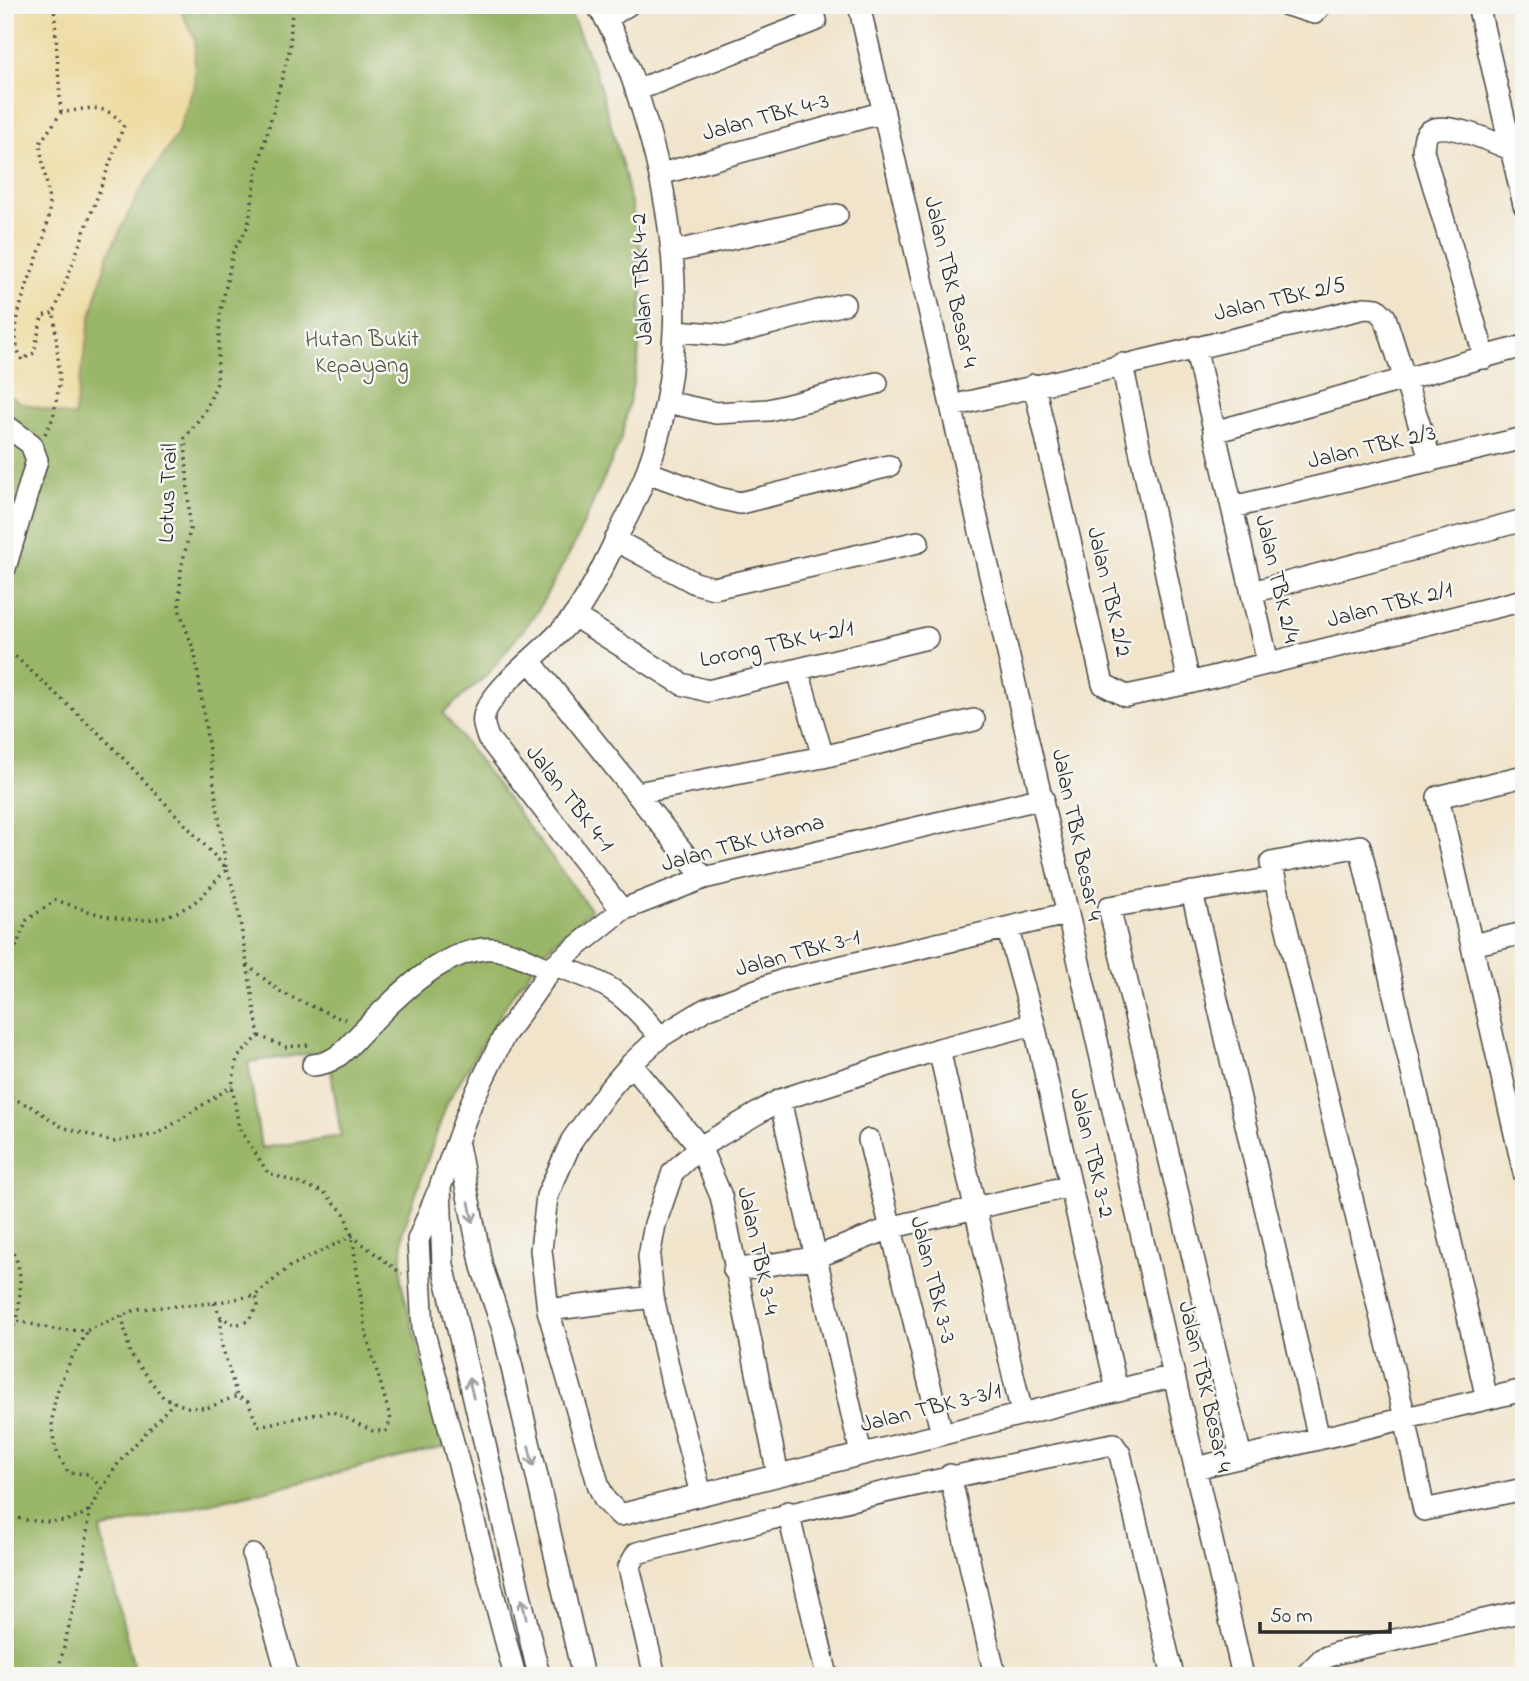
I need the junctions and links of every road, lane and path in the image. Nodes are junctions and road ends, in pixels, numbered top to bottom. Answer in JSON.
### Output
{"nodes":[{"id":1,"x":54,"y":5,"type":"edge"},
{"id":2,"x":282,"y":5,"type":"edge"},
{"id":3,"x":292,"y":5,"type":"edge"},
{"id":4,"x":628,"y":5,"type":"edge"},
{"id":5,"x":859,"y":5,"type":"edge"},
{"id":6,"x":1287,"y":5,"type":"edge"},
{"id":7,"x":1321,"y":5,"type":"edge"},
{"id":8,"x":1478,"y":5,"type":"edge"},
{"id":9,"x":602,"y":12,"type":"edge"},
{"id":10,"x":291,"y":13,"type":"junction"},
{"id":11,"x":816,"y":20,"type":"dead end"},
{"id":12,"x":637,"y":90,"type":"junction"},
{"id":13,"x":884,"y":112,"type":"junction"},
{"id":14,"x":61,"y":113,"type":"junction"},
{"id":15,"x":1511,"y":143,"type":"edge"},
{"id":16,"x":662,"y":174,"type":"junction"},
{"id":17,"x":1524,"y":205,"type":"edge"},
{"id":18,"x":837,"y":215,"type":"dead end"},
{"id":19,"x":672,"y":252,"type":"junction"},
{"id":20,"x":15,"y":294,"type":"dead end"},
{"id":21,"x":844,"y":304,"type":"dead end"},
{"id":22,"x":54,"y":313,"type":"junction"},
{"id":23,"x":676,"y":331,"type":"junction"},
{"id":24,"x":10,"y":341,"type":"dead end"},
{"id":25,"x":1524,"y":346,"type":"edge"},
{"id":26,"x":1195,"y":347,"type":"junction"},
{"id":27,"x":1485,"y":358,"type":"junction"},
{"id":28,"x":1122,"y":363,"type":"junction"},
{"id":29,"x":1405,"y":381,"type":"junction"},
{"id":30,"x":877,"y":383,"type":"dead end"},
{"id":31,"x":1034,"y":385,"type":"junction"},
{"id":32,"x":667,"y":402,"type":"junction"},
{"id":33,"x":952,"y":406,"type":"junction"},
{"id":34,"x":5,"y":425,"type":"edge"},
{"id":35,"x":1214,"y":432,"type":"junction"},
{"id":36,"x":1524,"y":439,"type":"edge"},
{"id":37,"x":35,"y":451,"type":"junction"},
{"id":38,"x":1430,"y":461,"type":"junction"},
{"id":39,"x":889,"y":466,"type":"dead end"},
{"id":40,"x":647,"y":472,"type":"junction"},
{"id":41,"x":1233,"y":508,"type":"junction"},
{"id":42,"x":1524,"y":520,"type":"edge"},
{"id":43,"x":615,"y":540,"type":"junction"},
{"id":44,"x":918,"y":542,"type":"dead end"},
{"id":45,"x":5,"y":568,"type":"edge"},
{"id":46,"x":1252,"y":592,"type":"junction"},
{"id":47,"x":1524,"y":600,"type":"edge"},
{"id":48,"x":574,"y":615,"type":"junction"},
{"id":49,"x":927,"y":638,"type":"dead end"},
{"id":50,"x":5,"y":647,"type":"edge"},
{"id":51,"x":530,"y":661,"type":"junction"},
{"id":52,"x":1268,"y":663,"type":"junction"},
{"id":53,"x":798,"y":671,"type":"junction"},
{"id":54,"x":1189,"y":683,"type":"junction"},
{"id":55,"x":483,"y":717,"type":"joint"},
{"id":56,"x":974,"y":720,"type":"dead end"},
{"id":57,"x":823,"y":757,"type":"junction"},
{"id":58,"x":1522,"y":782,"type":"edge"},
{"id":59,"x":637,"y":793,"type":"junction"},
{"id":60,"x":1043,"y":798,"type":"junction"},
{"id":61,"x":227,"y":869,"type":"junction"},
{"id":62,"x":704,"y":878,"type":"junction"},
{"id":63,"x":1274,"y":878,"type":"junction"},
{"id":64,"x":1192,"y":892,"type":"junction"},
{"id":65,"x":622,"y":910,"type":"junction"},
{"id":66,"x":1066,"y":915,"type":"junction"},
{"id":67,"x":1008,"y":930,"type":"junction"},
{"id":68,"x":1524,"y":933,"type":"edge"},
{"id":69,"x":1472,"y":945,"type":"junction"},
{"id":70,"x":247,"y":965,"type":"junction"},
{"id":71,"x":552,"y":968,"type":"junction"},
{"id":72,"x":5,"y":973,"type":"edge"},
{"id":73,"x":373,"y":1020,"type":"junction"},
{"id":74,"x":1034,"y":1024,"type":"junction"},
{"id":75,"x":259,"y":1036,"type":"junction"},
{"id":76,"x":660,"y":1037,"type":"junction"},
{"id":77,"x":346,"y":1048,"type":"junction"},
{"id":78,"x":939,"y":1049,"type":"junction"},
{"id":79,"x":631,"y":1064,"type":"junction"},
{"id":80,"x":313,"y":1065,"type":"dead end"},
{"id":81,"x":232,"y":1086,"type":"junction"},
{"id":82,"x":5,"y":1095,"type":"edge"},
{"id":83,"x":780,"y":1100,"type":"junction"},
{"id":84,"x":869,"y":1140,"type":"dead end"},
{"id":85,"x":458,"y":1145,"type":"junction"},
{"id":86,"x":700,"y":1147,"type":"junction"},
{"id":87,"x":1524,"y":1173,"type":"edge"},
{"id":88,"x":1071,"y":1186,"type":"junction"},
{"id":89,"x":440,"y":1187,"type":"junction"},
{"id":90,"x":975,"y":1210,"type":"junction"},
{"id":91,"x":893,"y":1227,"type":"junction"},
{"id":92,"x":352,"y":1236,"type":"junction"},
{"id":93,"x":5,"y":1242,"type":"edge"},
{"id":94,"x":814,"y":1258,"type":"junction"},
{"id":95,"x":734,"y":1270,"type":"junction"},
{"id":96,"x":418,"y":1285,"type":"junction"},
{"id":97,"x":256,"y":1295,"type":"junction"},
{"id":98,"x":653,"y":1297,"type":"junction"},
{"id":99,"x":214,"y":1303,"type":"junction"},
{"id":100,"x":548,"y":1310,"type":"junction"},
{"id":101,"x":122,"y":1316,"type":"junction"},
{"id":102,"x":221,"y":1317,"type":"junction"},
{"id":103,"x":5,"y":1321,"type":"edge"},
{"id":104,"x":17,"y":1321,"type":"junction"},
{"id":105,"x":88,"y":1330,"type":"junction"},
{"id":106,"x":5,"y":1337,"type":"edge"},
{"id":107,"x":1174,"y":1376,"type":"junction"},
{"id":108,"x":1116,"y":1390,"type":"junction"},
{"id":109,"x":1524,"y":1390,"type":"edge"},
{"id":110,"x":237,"y":1396,"type":"junction"},
{"id":111,"x":1488,"y":1399,"type":"junction"},
{"id":112,"x":174,"y":1402,"type":"junction"},
{"id":113,"x":1022,"y":1414,"type":"junction"},
{"id":114,"x":1405,"y":1419,"type":"junction"},
{"id":115,"x":942,"y":1434,"type":"junction"},
{"id":116,"x":1319,"y":1439,"type":"junction"},
{"id":117,"x":861,"y":1454,"type":"junction"},
{"id":118,"x":1241,"y":1457,"type":"junction"},
{"id":119,"x":1196,"y":1468,"type":"junction"},
{"id":120,"x":778,"y":1475,"type":"junction"},
{"id":121,"x":950,"y":1475,"type":"junction"},
{"id":122,"x":102,"y":1489,"type":"junction"},
{"id":123,"x":1524,"y":1489,"type":"edge"},
{"id":124,"x":701,"y":1494,"type":"junction"},
{"id":125,"x":90,"y":1509,"type":"junction"},
{"id":126,"x":788,"y":1512,"type":"junction"},
{"id":127,"x":5,"y":1516,"type":"edge"},
{"id":128,"x":253,"y":1555,"type":"dead end"},
{"id":129,"x":1524,"y":1611,"type":"edge"},
{"id":130,"x":1306,"y":1674,"type":"edge"},
{"id":131,"x":57,"y":1676,"type":"edge"},
{"id":132,"x":288,"y":1676,"type":"edge"},
{"id":133,"x":515,"y":1676,"type":"edge"},
{"id":134,"x":539,"y":1676,"type":"edge"},
{"id":135,"x":583,"y":1676,"type":"edge"},
{"id":136,"x":655,"y":1676,"type":"edge"},
{"id":137,"x":827,"y":1676,"type":"edge"},
{"id":138,"x":995,"y":1676,"type":"edge"},
{"id":139,"x":1173,"y":1676,"type":"edge"},
{"id":140,"x":1243,"y":1676,"type":"edge"}],
"edges":[{"from":1,"to":14,"type":"path"},
{"from":2,"to":10,"type":"path"},
{"from":3,"to":10,"type":"path","name":"Lotus Trail"},
{"from":4,"to":9,"type":"street"},
{"from":5,"to":13,"type":"street","name":"Jalan TBK Besar 4"},
{"from":6,"to":7,"type":"street"},
{"from":8,"to":15,"type":"street"},
{"from":9,"to":12,"type":"street","name":"Jalan TBK 4-2"},
{"from":10,"to":61,"type":"path","name":"Lotus Trail"},
{"from":11,"to":12,"type":"street"},
{"from":12,"to":16,"type":"street","name":"Jalan TBK 4-2"},
{"from":13,"to":16,"type":"street","name":"Jalan TBK 4-3"},
{"from":13,"to":33,"type":"street","name":"Jalan TBK Besar 4"},
{"from":14,"to":20,"type":"path"},
{"from":14,"to":22,"type":"path"},
{"from":15,"to":17,"type":"street"},
{"from":15,"to":27,"type":"street"},
{"from":16,"to":19,"type":"street","name":"Jalan TBK 4-2"},
{"from":18,"to":19,"type":"street"},
{"from":19,"to":23,"type":"street","name":"Jalan TBK 4-2"},
{"from":21,"to":23,"type":"street"},
{"from":22,"to":24,"type":"path"},
{"from":22,"to":37,"type":"path"},
{"from":23,"to":32,"type":"street","name":"Jalan TBK 4-2"},
{"from":25,"to":27,"type":"street"},
{"from":26,"to":28,"type":"street","name":"Jalan TBK 2/5"},
{"from":26,"to":29,"type":"street","name":"Jalan TBK 2/5"},
{"from":26,"to":35,"type":"street","name":"Jalan TBK 2/4"},
{"from":27,"to":29,"type":"street"},
{"from":28,"to":31,"type":"street","name":"Jalan TBK 2/5"},
{"from":28,"to":54,"type":"street"},
{"from":29,"to":35,"type":"street"},
{"from":29,"to":38,"type":"street"},
{"from":30,"to":32,"type":"street"},
{"from":31,"to":33,"type":"street","name":"Jalan TBK 2/5"},
{"from":31,"to":54,"type":"street","name":"Jalan TBK 2/2"},
{"from":32,"to":40,"type":"street","name":"Jalan TBK 4-2"},
{"from":33,"to":60,"type":"street","name":"Jalan TBK Besar 4"},
{"from":34,"to":37,"type":"street"},
{"from":35,"to":41,"type":"street","name":"Jalan TBK 2/4"},
{"from":36,"to":38,"type":"street","name":"Jalan TBK 2/3"},
{"from":37,"to":45,"type":"street"},
{"from":38,"to":41,"type":"street","name":"Jalan TBK 2/3"},
{"from":39,"to":40,"type":"street"},
{"from":40,"to":43,"type":"street","name":"Jalan TBK 4-2"},
{"from":41,"to":46,"type":"street","name":"Jalan TBK 2/4"},
{"from":42,"to":46,"type":"street"},
{"from":43,"to":44,"type":"street"},
{"from":43,"to":48,"type":"street","name":"Jalan TBK 4-2"},
{"from":46,"to":52,"type":"street","name":"Jalan TBK 2/4"},
{"from":47,"to":52,"type":"street","name":"Jalan TBK 2/1"},
{"from":48,"to":51,"type":"street","name":"Jalan TBK 4-2"},
{"from":48,"to":53,"type":"street","name":"Lorong TBK 4-2/1"},
{"from":49,"to":53,"type":"street","name":"Lorong TBK 4-2/1"},
{"from":50,"to":61,"type":"path"},
{"from":51,"to":55,"type":"street","name":"Jalan TBK 4-2"},
{"from":51,"to":59,"type":"street"},
{"from":52,"to":54,"type":"street","name":"Jalan TBK 2/2"},
{"from":53,"to":57,"type":"street"},
{"from":55,"to":65,"type":"street","name":"Jalan TBK 4-1"},
{"from":56,"to":57,"type":"street"},
{"from":57,"to":59,"type":"street"},
{"from":58,"to":69,"type":"street"},
{"from":59,"to":62,"type":"street"},
{"from":60,"to":62,"type":"street","name":"Jalan TBK Utama"},
{"from":60,"to":66,"type":"street","name":"Jalan TBK Besar 4"},
{"from":61,"to":70,"type":"path","name":"Lotus Trail"},
{"from":61,"to":72,"type":"path"},
{"from":62,"to":65,"type":"street","name":"Jalan TBK Utama"},
{"from":63,"to":64,"type":"street"},
{"from":63,"to":111,"type":"street"},
{"from":63,"to":114,"type":"street"},
{"from":64,"to":116,"type":"street"},
{"from":64,"to":118,"type":"street"},
{"from":65,"to":71,"type":"street","name":"Jalan TBK Utama"},
{"from":66,"to":67,"type":"street","name":"Jalan TBK 3-1"},
{"from":66,"to":107,"type":"street","name":"Jalan TBK Besar 4"},
{"from":67,"to":74,"type":"street","name":"Jalan TBK 3-2"},
{"from":67,"to":76,"type":"street","name":"Jalan TBK 3-1"},
{"from":68,"to":69,"type":"street"},
{"from":69,"to":87,"type":"street"},
{"from":70,"to":73,"type":"path"},
{"from":70,"to":75,"type":"path","name":"Lotus Trail"},
{"from":71,"to":73,"type":"street"},
{"from":71,"to":76,"type":"street"},
{"from":71,"to":85,"type":"street","name":"Jalan TBK Utama"},
{"from":73,"to":77,"type":"street"},
{"from":74,"to":78,"type":"street"},
{"from":74,"to":88,"type":"street","name":"Jalan TBK 3-2"},
{"from":75,"to":77,"type":"path"},
{"from":75,"to":81,"type":"path"},
{"from":76,"to":79,"type":"street","name":"Jalan TBK 3-1"},
{"from":77,"to":80,"type":"street"},
{"from":78,"to":83,"type":"street"},
{"from":78,"to":90,"type":"street"},
{"from":79,"to":86,"type":"street","name":"Jalan TBK 3-4"},
{"from":79,"to":100,"type":"street","name":"Jalan TBK 3-1"},
{"from":81,"to":82,"type":"path"},
{"from":81,"to":92,"type":"path"},
{"from":83,"to":86,"type":"street"},
{"from":83,"to":94,"type":"street"},
{"from":84,"to":91,"type":"street","name":"Jalan TBK 3-3"},
{"from":85,"to":89,"type":"street","name":"Jalan TBK Utama"},
{"from":85,"to":135,"type":"street","one_way":true},
{"from":86,"to":95,"type":"street","name":"Jalan TBK 3-4"},
{"from":86,"to":98,"type":"street"},
{"from":88,"to":90,"type":"street"},
{"from":88,"to":108,"type":"street","name":"Jalan TBK 3-2"},
{"from":89,"to":96,"type":"street","name":"Jalan TBK Utama"},
{"from":134,"to":89,"type":"street","one_way":true},
{"from":90,"to":91,"type":"street"},
{"from":90,"to":113,"type":"street"},
{"from":91,"to":94,"type":"street"},
{"from":91,"to":115,"type":"street","name":"Jalan TBK 3-3"},
{"from":92,"to":96,"type":"path"},
{"from":92,"to":97,"type":"path"},
{"from":92,"to":110,"type":"path"},
{"from":93,"to":104,"type":"path"},
{"from":94,"to":95,"type":"street"},
{"from":94,"to":117,"type":"street"},
{"from":95,"to":120,"type":"street","name":"Jalan TBK 3-4"},
{"from":96,"to":133,"type":"street","name":"Jalan TBK Utama"},
{"from":97,"to":99,"type":"path"},
{"from":97,"to":102,"type":"path"},
{"from":98,"to":100,"type":"street"},
{"from":98,"to":124,"type":"street"},
{"from":99,"to":101,"type":"path"},
{"from":99,"to":102,"type":"path"},
{"from":100,"to":124,"type":"street","name":"Jalan TBK 3-1"},
{"from":101,"to":105,"type":"path"},
{"from":101,"to":112,"type":"path"},
{"from":102,"to":110,"type":"path"},
{"from":103,"to":104,"type":"path"},
{"from":104,"to":105,"type":"path"},
{"from":104,"to":106,"type":"path"},
{"from":105,"to":122,"type":"path"},
{"from":107,"to":108,"type":"street","name":"Jalan TBK 3-3/1"},
{"from":107,"to":119,"type":"street","name":"Jalan TBK Besar 4"},
{"from":108,"to":113,"type":"street","name":"Jalan TBK 3-3/1"},
{"from":109,"to":111,"type":"street"},
{"from":110,"to":112,"type":"path"},
{"from":111,"to":114,"type":"street"},
{"from":112,"to":122,"type":"path"},
{"from":113,"to":115,"type":"street","name":"Jalan TBK 3-3/1"},
{"from":114,"to":116,"type":"street"},
{"from":114,"to":123,"type":"street"},
{"from":115,"to":117,"type":"street","name":"Jalan TBK 3-3/1"},
{"from":116,"to":118,"type":"street"},
{"from":117,"to":120,"type":"street","name":"Jalan TBK 3-3/1"},
{"from":118,"to":119,"type":"street"},
{"from":119,"to":140,"type":"street","name":"Jalan TBK Besar 4"},
{"from":120,"to":124,"type":"street","name":"Jalan TBK 3-3/1"},
{"from":121,"to":126,"type":"street"},
{"from":121,"to":138,"type":"street"},
{"from":121,"to":139,"type":"street"},
{"from":122,"to":125,"type":"path"},
{"from":125,"to":127,"type":"path"},
{"from":125,"to":131,"type":"path"},
{"from":126,"to":136,"type":"street"},
{"from":126,"to":137,"type":"street"},
{"from":128,"to":132,"type":"street"},
{"from":129,"to":130,"type":"street"}]}
